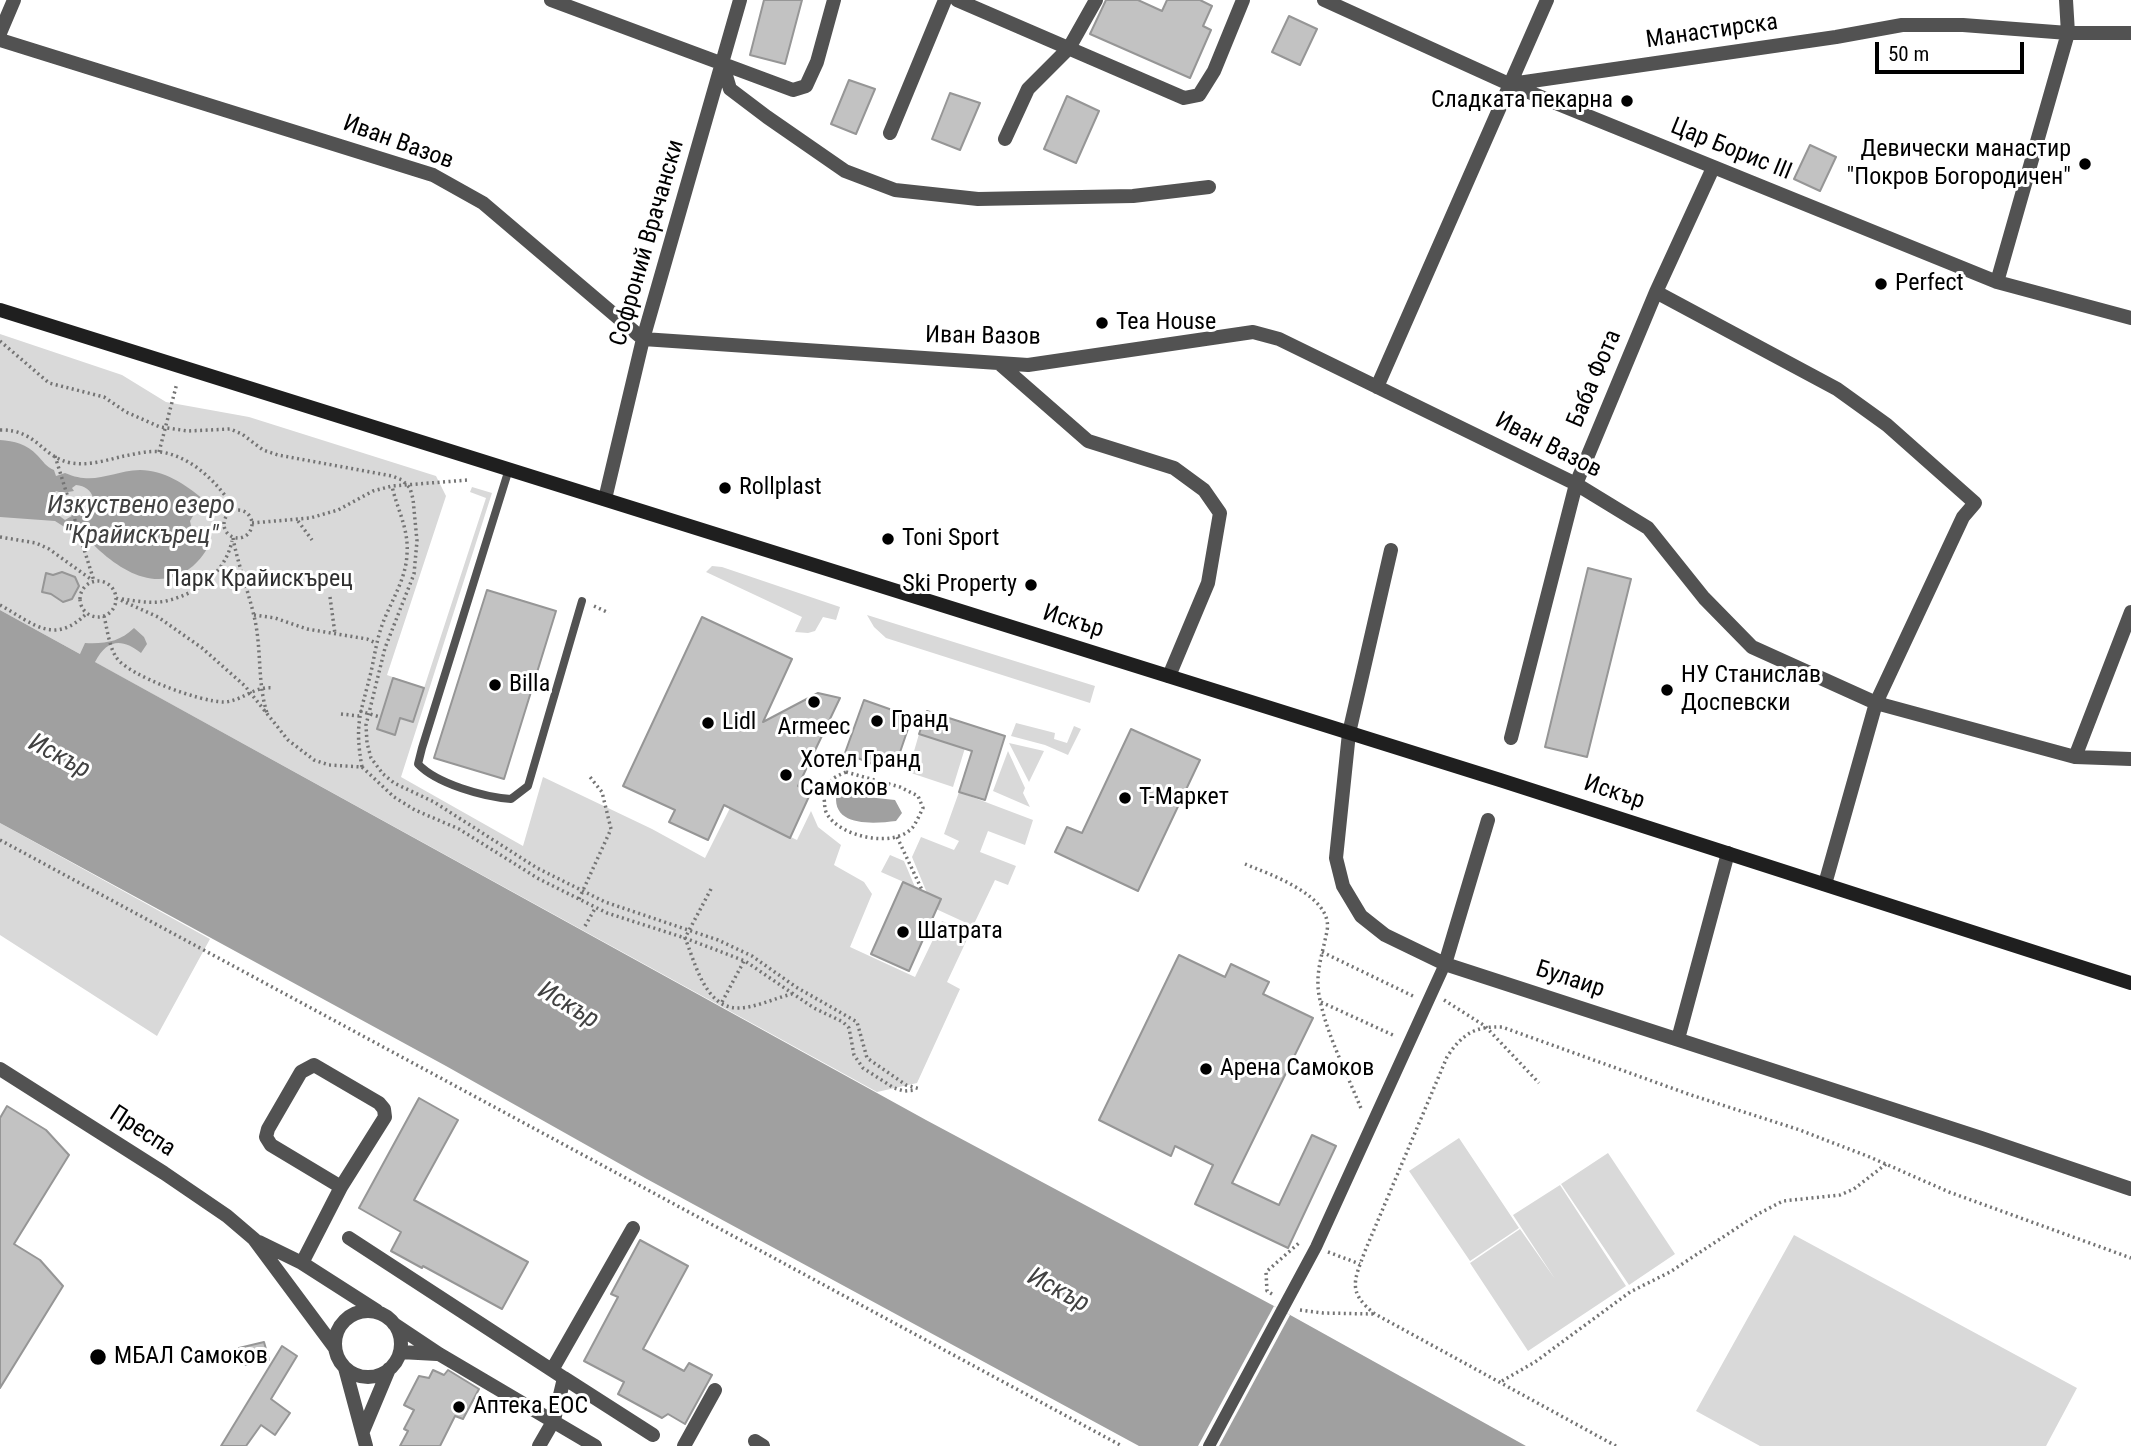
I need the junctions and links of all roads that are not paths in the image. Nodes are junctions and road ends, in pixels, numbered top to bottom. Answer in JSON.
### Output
{"nodes":[{"id":1,"x":14,"y":0,"type":"edge"},
{"id":2,"x":551,"y":0,"type":"edge"},
{"id":3,"x":740,"y":0,"type":"edge"},
{"id":4,"x":834,"y":0,"type":"edge"},
{"id":5,"x":945,"y":0,"type":"edge"},
{"id":6,"x":957,"y":0,"type":"edge"},
{"id":7,"x":1096,"y":0,"type":"edge"},
{"id":8,"x":1243,"y":0,"type":"edge"},
{"id":9,"x":1324,"y":0,"type":"edge"},
{"id":10,"x":1547,"y":0,"type":"edge"},
{"id":11,"x":2066,"y":0,"type":"edge"},
{"id":12,"x":4,"y":12,"type":"edge"},
{"id":13,"x":0,"y":33,"type":"edge"},
{"id":14,"x":2068,"y":33,"type":"junction"},
{"id":15,"x":2131,"y":33,"type":"edge"},
{"id":16,"x":0,"y":40,"type":"edge"},
{"id":17,"x":1069,"y":48,"type":"junction"},
{"id":18,"x":722,"y":62,"type":"junction"},
{"id":19,"x":1509,"y":84,"type":"junction"},
{"id":20,"x":890,"y":133,"type":"dead end"},
{"id":21,"x":1005,"y":139,"type":"dead end"},
{"id":22,"x":1713,"y":168,"type":"junction"},
{"id":23,"x":1209,"y":187,"type":"dead end"},
{"id":24,"x":1997,"y":282,"type":"junction"},
{"id":25,"x":1656,"y":292,"type":"junction"},
{"id":26,"x":0,"y":310,"type":"edge"},
{"id":27,"x":2131,"y":318,"type":"edge"},
{"id":28,"x":643,"y":339,"type":"junction"},
{"id":29,"x":1001,"y":365,"type":"junction"},
{"id":30,"x":1377,"y":387,"type":"junction"},
{"id":31,"x":509,"y":469,"type":"junction"},
{"id":32,"x":1576,"y":484,"type":"junction"},
{"id":33,"x":605,"y":499,"type":"junction"},
{"id":34,"x":1391,"y":550,"type":"dead end"},
{"id":35,"x":582,"y":601,"type":"dead end"},
{"id":36,"x":2131,"y":612,"type":"edge"},
{"id":37,"x":1169,"y":676,"type":"junction"},
{"id":38,"x":1876,"y":703,"type":"junction"},
{"id":39,"x":1349,"y":733,"type":"junction"},
{"id":40,"x":1511,"y":738,"type":"dead end"},
{"id":41,"x":2075,"y":757,"type":"junction"},
{"id":42,"x":2131,"y":759,"type":"edge"},
{"id":43,"x":1488,"y":820,"type":"dead end"},
{"id":44,"x":1728,"y":853,"type":"junction"},
{"id":45,"x":1825,"y":884,"type":"junction"},
{"id":46,"x":1445,"y":964,"type":"junction"},
{"id":47,"x":2131,"y":983,"type":"edge"},
{"id":48,"x":1678,"y":1039,"type":"junction"},
{"id":49,"x":0,"y":1069,"type":"edge"},
{"id":50,"x":341,"y":1187,"type":"junction"},
{"id":51,"x":2131,"y":1189,"type":"edge"},
{"id":52,"x":633,"y":1228,"type":"dead end"},
{"id":53,"x":349,"y":1238,"type":"dead end"},
{"id":54,"x":254,"y":1240,"type":"junction"},
{"id":55,"x":302,"y":1263,"type":"junction"},
{"id":56,"x":382,"y":1314,"type":"junction"},
{"id":57,"x":394,"y":1324,"type":"junction"},
{"id":58,"x":335,"y":1348,"type":"junction"},
{"id":59,"x":400,"y":1352,"type":"junction"},
{"id":60,"x":439,"y":1354,"type":"junction"},
{"id":61,"x":345,"y":1368,"type":"junction"},
{"id":62,"x":389,"y":1369,"type":"junction"},
{"id":63,"x":558,"y":1374,"type":"junction"},
{"id":64,"x":715,"y":1390,"type":"dead end"},
{"id":65,"x":554,"y":1420,"type":"junction"},
{"id":66,"x":653,"y":1435,"type":"dead end"},
{"id":67,"x":365,"y":1438,"type":"edge"},
{"id":68,"x":540,"y":1446,"type":"edge"},
{"id":69,"x":595,"y":1446,"type":"edge"},
{"id":70,"x":684,"y":1446,"type":"edge"},
{"id":71,"x":1209,"y":1446,"type":"edge"}],
"edges":[{"from":1,"to":12,"type":"street"},
{"from":2,"to":18,"type":"street"},
{"from":3,"to":18,"type":"street","name":"Софроний Врачански"},
{"from":4,"to":18,"type":"street"},
{"from":5,"to":20,"type":"street"},
{"from":6,"to":17,"type":"street"},
{"from":7,"to":17,"type":"street"},
{"from":8,"to":17,"type":"street"},
{"from":9,"to":19,"type":"street","name":"Цар Борис III"},
{"from":10,"to":19,"type":"street"},
{"from":11,"to":14,"type":"street"},
{"from":12,"to":13,"type":"street"},
{"from":14,"to":15,"type":"street","name":"Манастирска"},
{"from":14,"to":19,"type":"street","name":"Манастирска"},
{"from":14,"to":24,"type":"street"},
{"from":16,"to":28,"type":"street","name":"Иван Вазов"},
{"from":17,"to":21,"type":"street"},
{"from":18,"to":23,"type":"street"},
{"from":18,"to":28,"type":"street","name":"Софроний Врачански"},
{"from":19,"to":22,"type":"street","name":"Цар Борис III"},
{"from":19,"to":30,"type":"street"},
{"from":22,"to":24,"type":"street","name":"Цар Борис III"},
{"from":22,"to":25,"type":"street","name":"Баба Фота"},
{"from":24,"to":27,"type":"street","name":"Цар Борис III"},
{"from":25,"to":32,"type":"street","name":"Баба Фота"},
{"from":25,"to":38,"type":"street"},
{"from":26,"to":31,"type":"main road","name":"Искър"},
{"from":28,"to":29,"type":"street","name":"Иван Вазов"},
{"from":28,"to":33,"type":"street","name":"Софроний Врачански"},
{"from":29,"to":30,"type":"street","name":"Иван Вазов"},
{"from":29,"to":37,"type":"street"},
{"from":30,"to":32,"type":"street","name":"Иван Вазов"},
{"from":31,"to":33,"type":"main road","name":"Искър"},
{"from":31,"to":35,"type":"lane"},
{"from":32,"to":38,"type":"street","name":"Иван Вазов"},
{"from":32,"to":40,"type":"street","name":"Баба Фота"},
{"from":33,"to":37,"type":"main road","name":"Искър"},
{"from":34,"to":39,"type":"street","name":"Булаир"},
{"from":36,"to":41,"type":"street"},
{"from":37,"to":39,"type":"main road","name":"Искър"},
{"from":38,"to":41,"type":"street","name":"Иван Вазов"},
{"from":38,"to":45,"type":"street"},
{"from":39,"to":44,"type":"main road","name":"Искър"},
{"from":39,"to":46,"type":"street","name":"Булаир"},
{"from":41,"to":42,"type":"street","name":"Иван Вазов"},
{"from":43,"to":46,"type":"street"},
{"from":44,"to":45,"type":"main road","name":"Искър"},
{"from":44,"to":48,"type":"street"},
{"from":45,"to":47,"type":"main road","name":"Искър"},
{"from":46,"to":48,"type":"street","name":"Булаир"},
{"from":46,"to":71,"type":"street"},
{"from":48,"to":51,"type":"street","name":"Булаир"},
{"from":49,"to":54,"type":"street","name":"Преспа"},
{"from":50,"to":50,"type":"street"},
{"from":50,"to":55,"type":"street"},
{"from":52,"to":63,"type":"street"},
{"from":53,"to":63,"type":"street"},
{"from":54,"to":55,"type":"street","name":"Преспа"},
{"from":54,"to":58,"type":"street","name":"Преспа"},
{"from":55,"to":56,"type":"street","name":"Преспа"},
{"from":56,"to":57,"type":"street"},
{"from":56,"to":58,"type":"street"},
{"from":57,"to":59,"type":"street"},
{"from":57,"to":60,"type":"street"},
{"from":58,"to":61,"type":"street"},
{"from":59,"to":60,"type":"street"},
{"from":59,"to":62,"type":"street"},
{"from":60,"to":65,"type":"street"},
{"from":61,"to":62,"type":"street"},
{"from":61,"to":67,"type":"street"},
{"from":62,"to":67,"type":"street"},
{"from":63,"to":65,"type":"street"},
{"from":63,"to":66,"type":"street"},
{"from":64,"to":70,"type":"street"},
{"from":65,"to":68,"type":"street"},
{"from":65,"to":69,"type":"street"}]}
